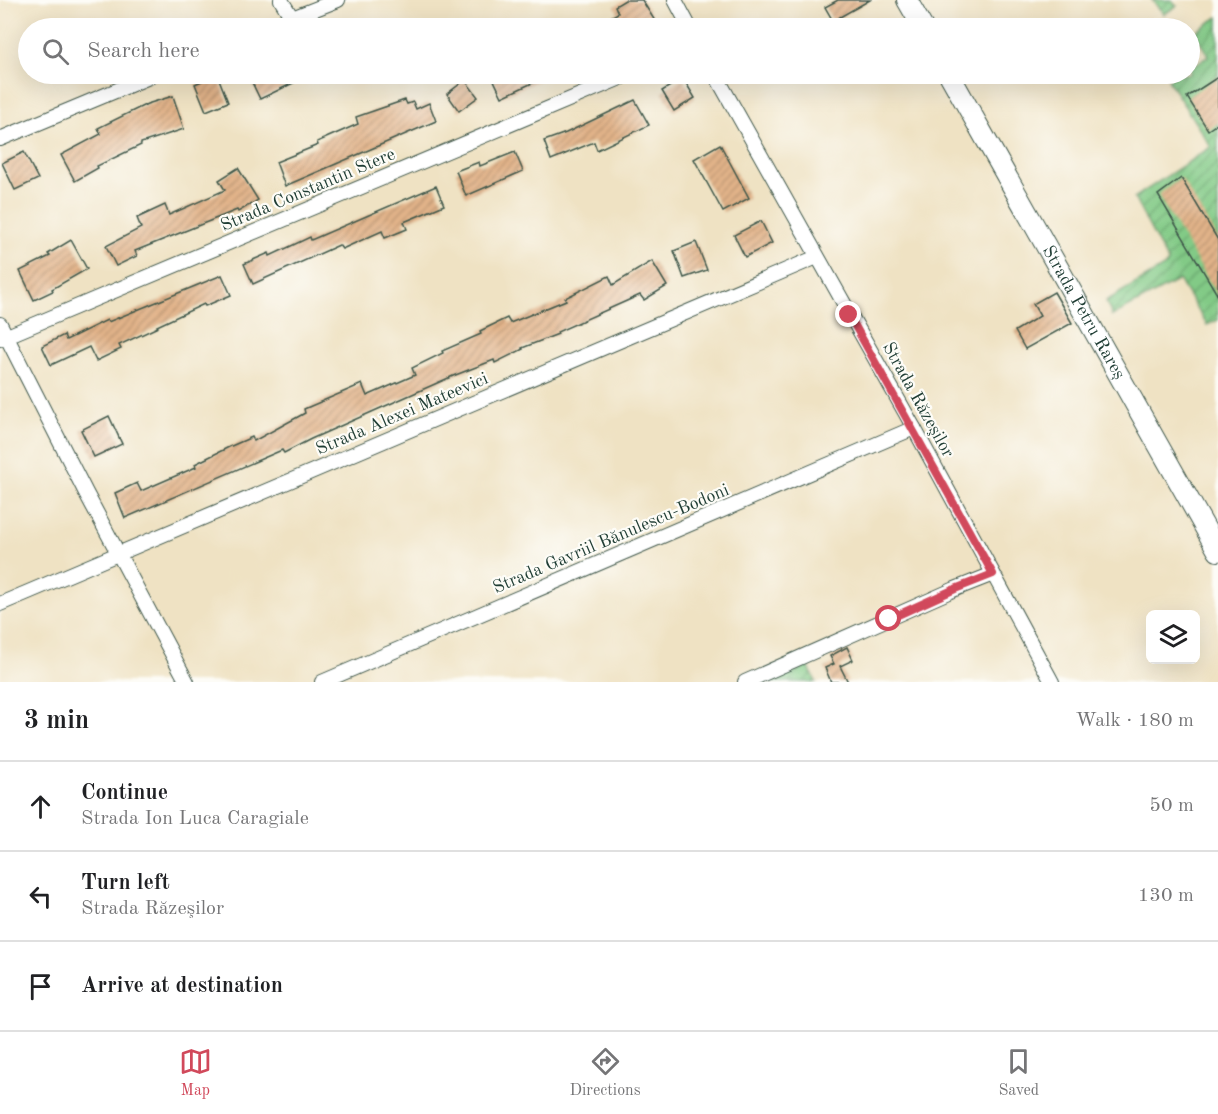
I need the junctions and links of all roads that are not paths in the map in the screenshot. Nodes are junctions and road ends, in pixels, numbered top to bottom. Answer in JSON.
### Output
{"nodes":[{"id":1,"x":281,"y":0,"type":"edge"},
{"id":2,"x":338,"y":0,"type":"edge"},
{"id":3,"x":675,"y":0,"type":"edge"},
{"id":4,"x":907,"y":0,"type":"edge"},
{"id":5,"x":292,"y":18,"type":"joint"},
{"id":6,"x":685,"y":18,"type":"edge"},
{"id":7,"x":917,"y":18,"type":"edge"},
{"id":8,"x":132,"y":84,"type":"edge"},
{"id":9,"x":606,"y":84,"type":"edge"},
{"id":10,"x":721,"y":84,"type":"edge"},
{"id":11,"x":955,"y":84,"type":"edge"},
{"id":12,"x":0,"y":139,"type":"edge"},
{"id":13,"x":817,"y":257,"type":"junction"},
{"id":14,"x":2,"y":333,"type":"edge"},
{"id":15,"x":914,"y":428,"type":"junction"},
{"id":16,"x":1218,"y":552,"type":"edge"},
{"id":17,"x":119,"y":554,"type":"junction"},
{"id":18,"x":993,"y":574,"type":"junction"},
{"id":19,"x":0,"y":604,"type":"edge"},
{"id":20,"x":187,"y":682,"type":"edge"},
{"id":21,"x":322,"y":682,"type":"edge"},
{"id":22,"x":745,"y":682,"type":"edge"},
{"id":23,"x":1052,"y":682,"type":"edge"}],
"edges":[{"from":1,"to":5,"type":"street"},
{"from":2,"to":5,"type":"street"},
{"from":3,"to":6,"type":"street"},
{"from":4,"to":7,"type":"main road"},
{"from":8,"to":12,"type":"street"},
{"from":9,"to":14,"type":"street","name":"Strada Constantin Stere"},
{"from":10,"to":13,"type":"street","name":"Strada Răzeşilor"},
{"from":11,"to":16,"type":"main road","name":"Strada Petru Rareș"},
{"from":13,"to":15,"type":"street","name":"Strada Răzeşilor"},
{"from":13,"to":17,"type":"street","name":"Strada Alexei Mateevici"},
{"from":14,"to":17,"type":"street"},
{"from":15,"to":18,"type":"street","name":"Strada Răzeşilor"},
{"from":15,"to":21,"type":"street","name":"Strada Gavriil Bănulescu-Bodoni"},
{"from":17,"to":19,"type":"street","name":"Strada Alexei Mateevici"},
{"from":17,"to":20,"type":"street"},
{"from":18,"to":22,"type":"street"},
{"from":18,"to":23,"type":"street","name":"Strada Răzeşilor"}]}
